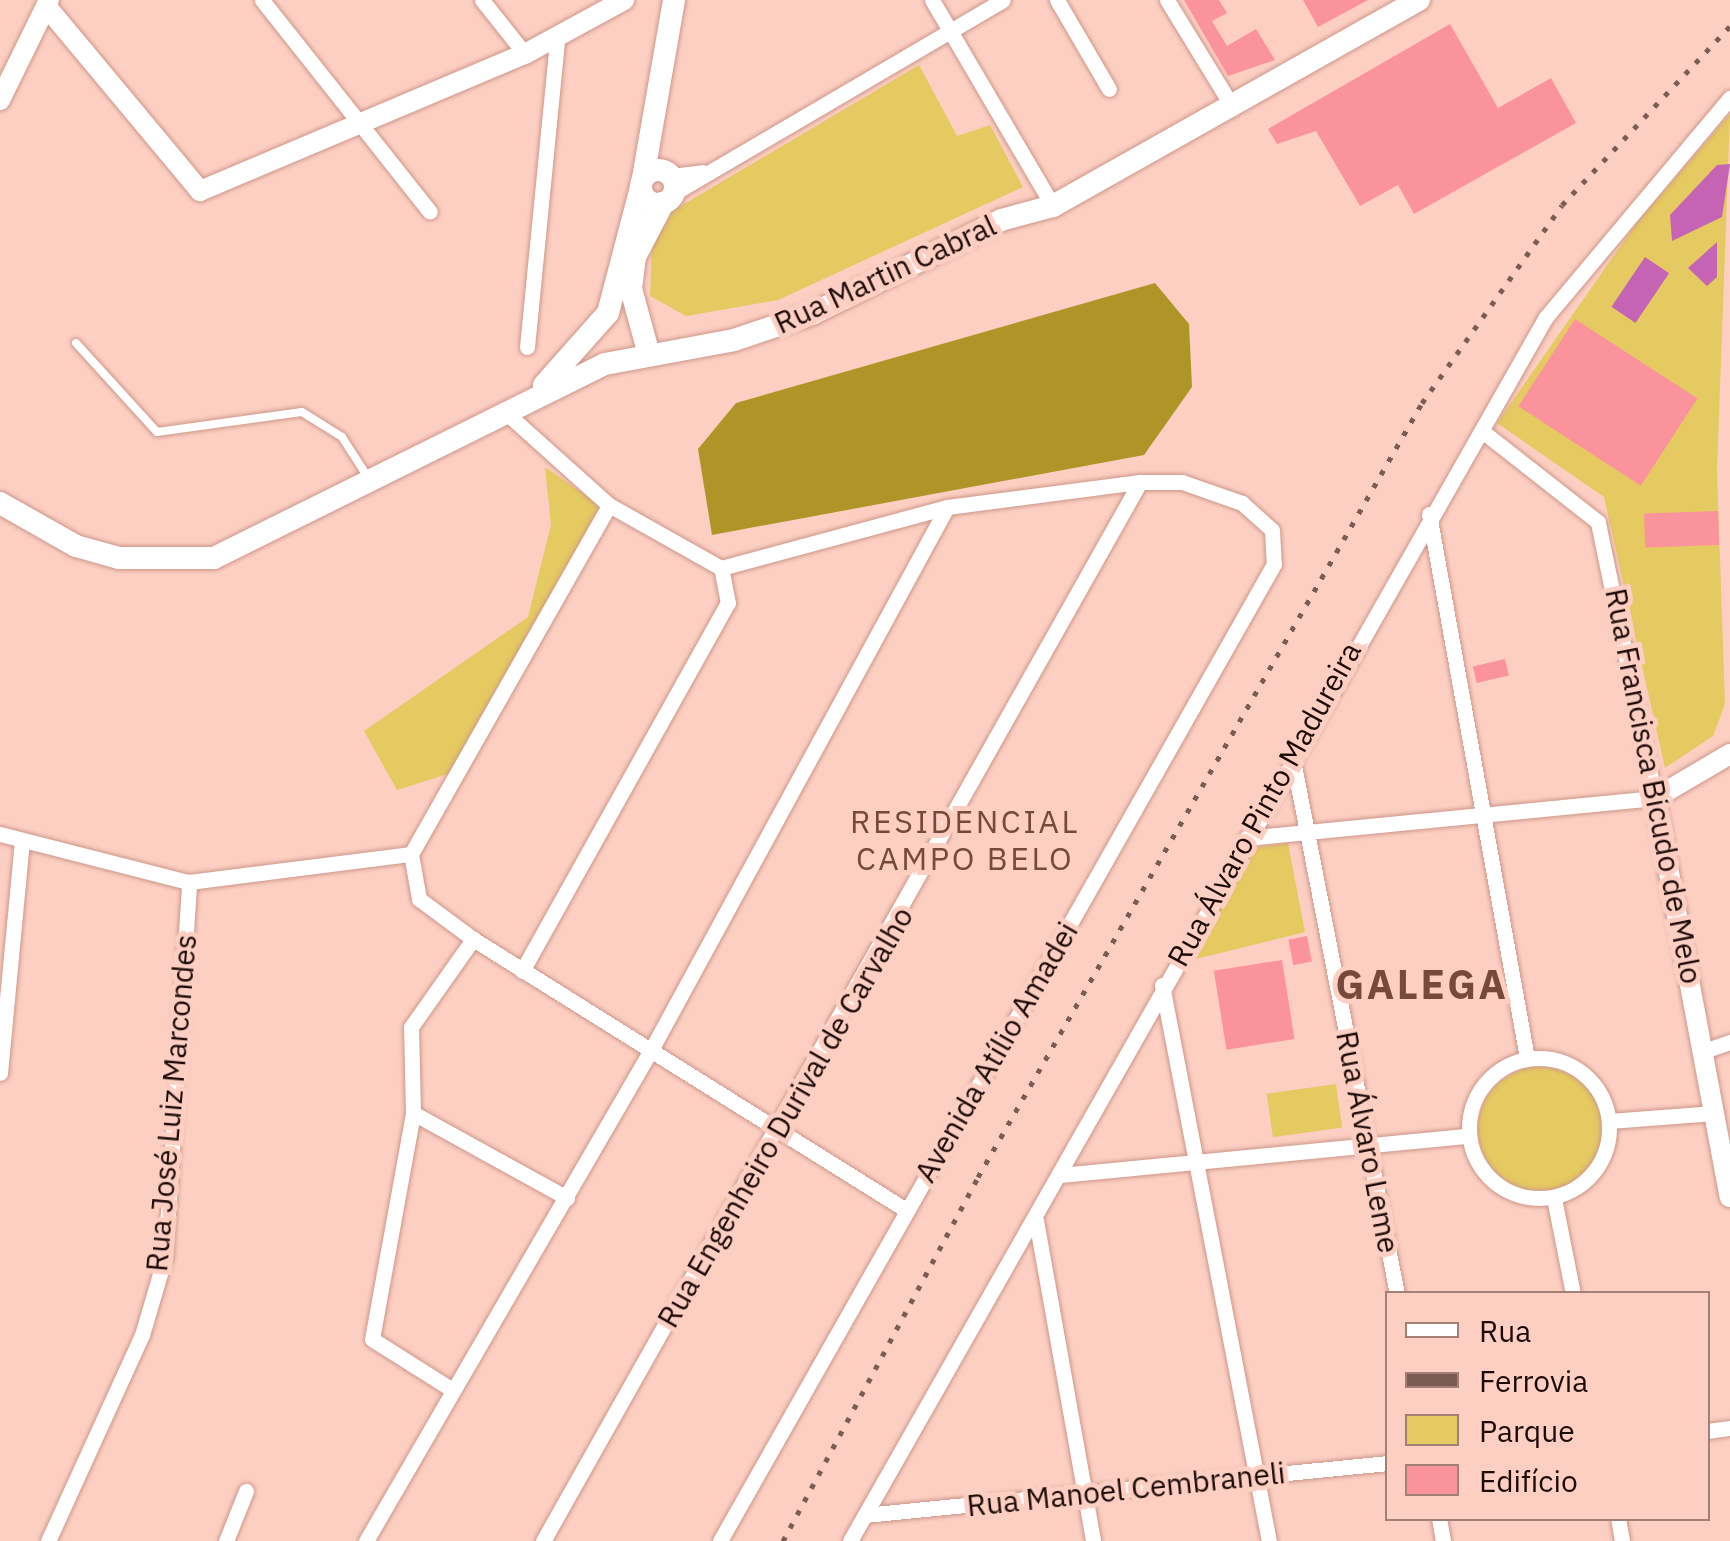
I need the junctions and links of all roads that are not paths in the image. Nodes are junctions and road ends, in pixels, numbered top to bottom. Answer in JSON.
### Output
{"nodes":[{"id":1,"x":262,"y":0,"type":"edge"},
{"id":2,"x":482,"y":0,"type":"edge"},
{"id":3,"x":624,"y":0,"type":"edge"},
{"id":4,"x":674,"y":0,"type":"edge"},
{"id":5,"x":932,"y":0,"type":"edge"},
{"id":6,"x":1003,"y":0,"type":"edge"},
{"id":7,"x":1057,"y":0,"type":"edge"},
{"id":8,"x":1167,"y":0,"type":"edge"},
{"id":9,"x":1419,"y":0,"type":"edge"},
{"id":10,"x":48,"y":3,"type":"edge"},
{"id":11,"x":950,"y":30,"type":"junction"},
{"id":12,"x":557,"y":38,"type":"junction"},
{"id":13,"x":525,"y":54,"type":"junction"},
{"id":14,"x":1109,"y":89,"type":"dead end"},
{"id":15,"x":0,"y":100,"type":"edge"},
{"id":16,"x":1729,"y":100,"type":"edge"},
{"id":17,"x":1230,"y":104,"type":"junction"},
{"id":18,"x":361,"y":126,"type":"junction"},
{"id":19,"x":659,"y":185,"type":"junction"},
{"id":20,"x":1054,"y":206,"type":"junction"},
{"id":21,"x":430,"y":212,"type":"dead end"},
{"id":22,"x":608,"y":313,"type":"junction"},
{"id":23,"x":638,"y":318,"type":"junction"},
{"id":24,"x":591,"y":337,"type":"junction"},
{"id":25,"x":76,"y":343,"type":"dead end"},
{"id":26,"x":527,"y":347,"type":"dead end"},
{"id":27,"x":648,"y":351,"type":"junction"},
{"id":28,"x":604,"y":364,"type":"junction"},
{"id":29,"x":535,"y":394,"type":"junction"},
{"id":30,"x":502,"y":410,"type":"junction"},
{"id":31,"x":1482,"y":431,"type":"junction"},
{"id":32,"x":370,"y":482,"type":"junction"},
{"id":33,"x":1140,"y":482,"type":"junction"},
{"id":34,"x":0,"y":504,"type":"edge"},
{"id":35,"x":609,"y":504,"type":"junction"},
{"id":36,"x":946,"y":507,"type":"junction"},
{"id":37,"x":1429,"y":514,"type":"junction"},
{"id":38,"x":721,"y":568,"type":"junction"},
{"id":39,"x":1730,"y":754,"type":"edge"},
{"id":40,"x":1292,"y":755,"type":"junction"},
{"id":41,"x":1655,"y":798,"type":"junction"},
{"id":42,"x":1479,"y":814,"type":"junction"},
{"id":43,"x":1310,"y":833,"type":"junction"},
{"id":44,"x":0,"y":834,"type":"edge"},
{"id":45,"x":1246,"y":838,"type":"junction"},
{"id":46,"x":22,"y":841,"type":"junction"},
{"id":47,"x":411,"y":854,"type":"junction"},
{"id":48,"x":189,"y":882,"type":"junction"},
{"id":49,"x":473,"y":940,"type":"junction"},
{"id":50,"x":522,"y":971,"type":"junction"},
{"id":51,"x":1162,"y":985,"type":"junction"},
{"id":52,"x":1730,"y":1042,"type":"edge"},
{"id":53,"x":651,"y":1050,"type":"junction"},
{"id":54,"x":1704,"y":1051,"type":"junction"},
{"id":55,"x":1527,"y":1058,"type":"junction"},
{"id":56,"x":0,"y":1073,"type":"edge"},
{"id":57,"x":413,"y":1113,"type":"junction"},
{"id":58,"x":1714,"y":1113,"type":"junction"},
{"id":59,"x":1610,"y":1120,"type":"junction"},
{"id":60,"x":779,"y":1132,"type":"junction"},
{"id":61,"x":1468,"y":1136,"type":"junction"},
{"id":62,"x":1369,"y":1146,"type":"junction"},
{"id":63,"x":1195,"y":1162,"type":"junction"},
{"id":64,"x":1060,"y":1176,"type":"junction"},
{"id":65,"x":1730,"y":1197,"type":"edge"},
{"id":66,"x":566,"y":1198,"type":"junction"},
{"id":67,"x":1554,"y":1198,"type":"junction"},
{"id":68,"x":906,"y":1210,"type":"junction"},
{"id":69,"x":1036,"y":1220,"type":"junction"},
{"id":70,"x":1396,"y":1291,"type":"edge"},
{"id":71,"x":1572,"y":1291,"type":"edge"},
{"id":72,"x":451,"y":1389,"type":"junction"},
{"id":73,"x":1385,"y":1463,"type":"edge"},
{"id":74,"x":1256,"y":1476,"type":"junction"},
{"id":75,"x":246,"y":1491,"type":"dead end"},
{"id":76,"x":1084,"y":1492,"type":"junction"},
{"id":77,"x":865,"y":1515,"type":"junction"},
{"id":78,"x":48,"y":1541,"type":"edge"},
{"id":79,"x":226,"y":1541,"type":"edge"},
{"id":80,"x":366,"y":1541,"type":"edge"},
{"id":81,"x":543,"y":1541,"type":"edge"},
{"id":82,"x":720,"y":1541,"type":"edge"},
{"id":83,"x":850,"y":1541,"type":"edge"},
{"id":84,"x":1094,"y":1541,"type":"edge"},
{"id":85,"x":1269,"y":1541,"type":"edge"}],
"edges":[{"from":1,"to":18,"type":"street"},
{"from":2,"to":13,"type":"street"},
{"from":3,"to":12,"type":"street"},
{"from":4,"to":19,"type":"main road"},
{"from":5,"to":11,"type":"street"},
{"from":6,"to":11,"type":"street"},
{"from":7,"to":14,"type":"street"},
{"from":8,"to":17,"type":"street"},
{"from":9,"to":17,"type":"main road","name":"Rua Martin Cabral"},
{"from":10,"to":15,"type":"street"},
{"from":10,"to":18,"type":"street"},
{"from":11,"to":19,"type":"street"},
{"from":11,"to":20,"type":"street"},
{"from":12,"to":13,"type":"street"},
{"from":12,"to":26,"type":"street"},
{"from":13,"to":18,"type":"street"},
{"from":16,"to":31,"type":"street","name":"Rua Álvaro Pinto Madureira"},
{"from":17,"to":20,"type":"main road","name":"Rua Martin Cabral"},
{"from":18,"to":21,"type":"street"},
{"from":19,"to":22,"type":"main road"},
{"from":19,"to":23,"type":"main road"},
{"from":20,"to":27,"type":"main road","name":"Rua Martin Cabral"},
{"from":22,"to":23,"type":"main road"},
{"from":22,"to":24,"type":"main road"},
{"from":23,"to":27,"type":"main road"},
{"from":24,"to":28,"type":"main road"},
{"from":24,"to":29,"type":"main road"},
{"from":25,"to":32,"type":"lane"},
{"from":27,"to":28,"type":"main road","name":"Rua Martin Cabral"},
{"from":28,"to":29,"type":"main road","name":"Rua Martin Cabral"},
{"from":29,"to":30,"type":"main road","name":"Rua Martin Cabral"},
{"from":30,"to":32,"type":"main road","name":"Rua Martin Cabral"},
{"from":30,"to":35,"type":"street"},
{"from":31,"to":37,"type":"street","name":"Rua Álvaro Pinto Madureira"},
{"from":31,"to":41,"type":"street","name":"Rua Francisca Bicudo de Melo"},
{"from":32,"to":34,"type":"main road","name":"Rua Martin Cabral"},
{"from":33,"to":36,"type":"street","name":"Avenida Atílio Amadei"},
{"from":33,"to":60,"type":"street","name":"Rua Engenheiro Durival de Carvalho"},
{"from":33,"to":68,"type":"street","name":"Avenida Atílio Amadei"},
{"from":35,"to":38,"type":"street"},
{"from":35,"to":47,"type":"street"},
{"from":36,"to":38,"type":"street","name":"Avenida Atílio Amadei"},
{"from":36,"to":53,"type":"street"},
{"from":37,"to":40,"type":"street","name":"Rua Álvaro Pinto Madureira"},
{"from":37,"to":42,"type":"street"},
{"from":38,"to":50,"type":"street"},
{"from":39,"to":41,"type":"street"},
{"from":40,"to":43,"type":"street","name":"Rua Álvaro Leme"},
{"from":40,"to":45,"type":"street","name":"Rua Álvaro Pinto Madureira"},
{"from":41,"to":42,"type":"street"},
{"from":41,"to":54,"type":"street","name":"Rua Francisca Bicudo de Melo"},
{"from":42,"to":43,"type":"street"},
{"from":42,"to":55,"type":"street"},
{"from":43,"to":45,"type":"street"},
{"from":43,"to":62,"type":"street","name":"Rua Álvaro Leme"},
{"from":44,"to":46,"type":"street"},
{"from":45,"to":51,"type":"street","name":"Rua Álvaro Pinto Madureira"},
{"from":46,"to":48,"type":"street"},
{"from":46,"to":56,"type":"street"},
{"from":47,"to":48,"type":"street"},
{"from":47,"to":49,"type":"street"},
{"from":48,"to":78,"type":"street","name":"Rua José Luiz Marcondes"},
{"from":49,"to":50,"type":"street"},
{"from":49,"to":57,"type":"street"},
{"from":50,"to":53,"type":"street"},
{"from":51,"to":63,"type":"street"},
{"from":51,"to":64,"type":"street","name":"Rua Álvaro Pinto Madureira"},
{"from":52,"to":54,"type":"street"},
{"from":53,"to":60,"type":"street"},
{"from":53,"to":66,"type":"street"},
{"from":54,"to":58,"type":"street","name":"Rua Francisca Bicudo de Melo"},
{"from":55,"to":59,"type":"street"},
{"from":55,"to":61,"type":"street"},
{"from":57,"to":66,"type":"street"},
{"from":57,"to":72,"type":"street"},
{"from":58,"to":59,"type":"street"},
{"from":58,"to":65,"type":"street","name":"Rua Francisca Bicudo de Melo"},
{"from":59,"to":67,"type":"street"},
{"from":60,"to":68,"type":"street"},
{"from":60,"to":81,"type":"street","name":"Rua Engenheiro Durival de Carvalho"},
{"from":61,"to":62,"type":"street"},
{"from":61,"to":67,"type":"street"},
{"from":62,"to":63,"type":"street"},
{"from":62,"to":70,"type":"street","name":"Rua Álvaro Leme"},
{"from":63,"to":64,"type":"street"},
{"from":63,"to":74,"type":"street"},
{"from":64,"to":69,"type":"street","name":"Rua Álvaro Pinto Madureira"},
{"from":66,"to":72,"type":"street"},
{"from":67,"to":71,"type":"street"},
{"from":68,"to":82,"type":"street","name":"Avenida Atílio Amadei"},
{"from":69,"to":76,"type":"street"},
{"from":69,"to":77,"type":"street","name":"Rua Álvaro Pinto Madureira"},
{"from":72,"to":80,"type":"street"},
{"from":73,"to":74,"type":"street","name":"Rua Manoel Cembraneli"},
{"from":74,"to":76,"type":"street","name":"Rua Manoel Cembraneli"},
{"from":74,"to":85,"type":"street"},
{"from":75,"to":79,"type":"street"},
{"from":76,"to":77,"type":"street","name":"Rua Manoel Cembraneli"},
{"from":76,"to":84,"type":"street"},
{"from":77,"to":83,"type":"street","name":"Rua Álvaro Pinto Madureira"}]}
